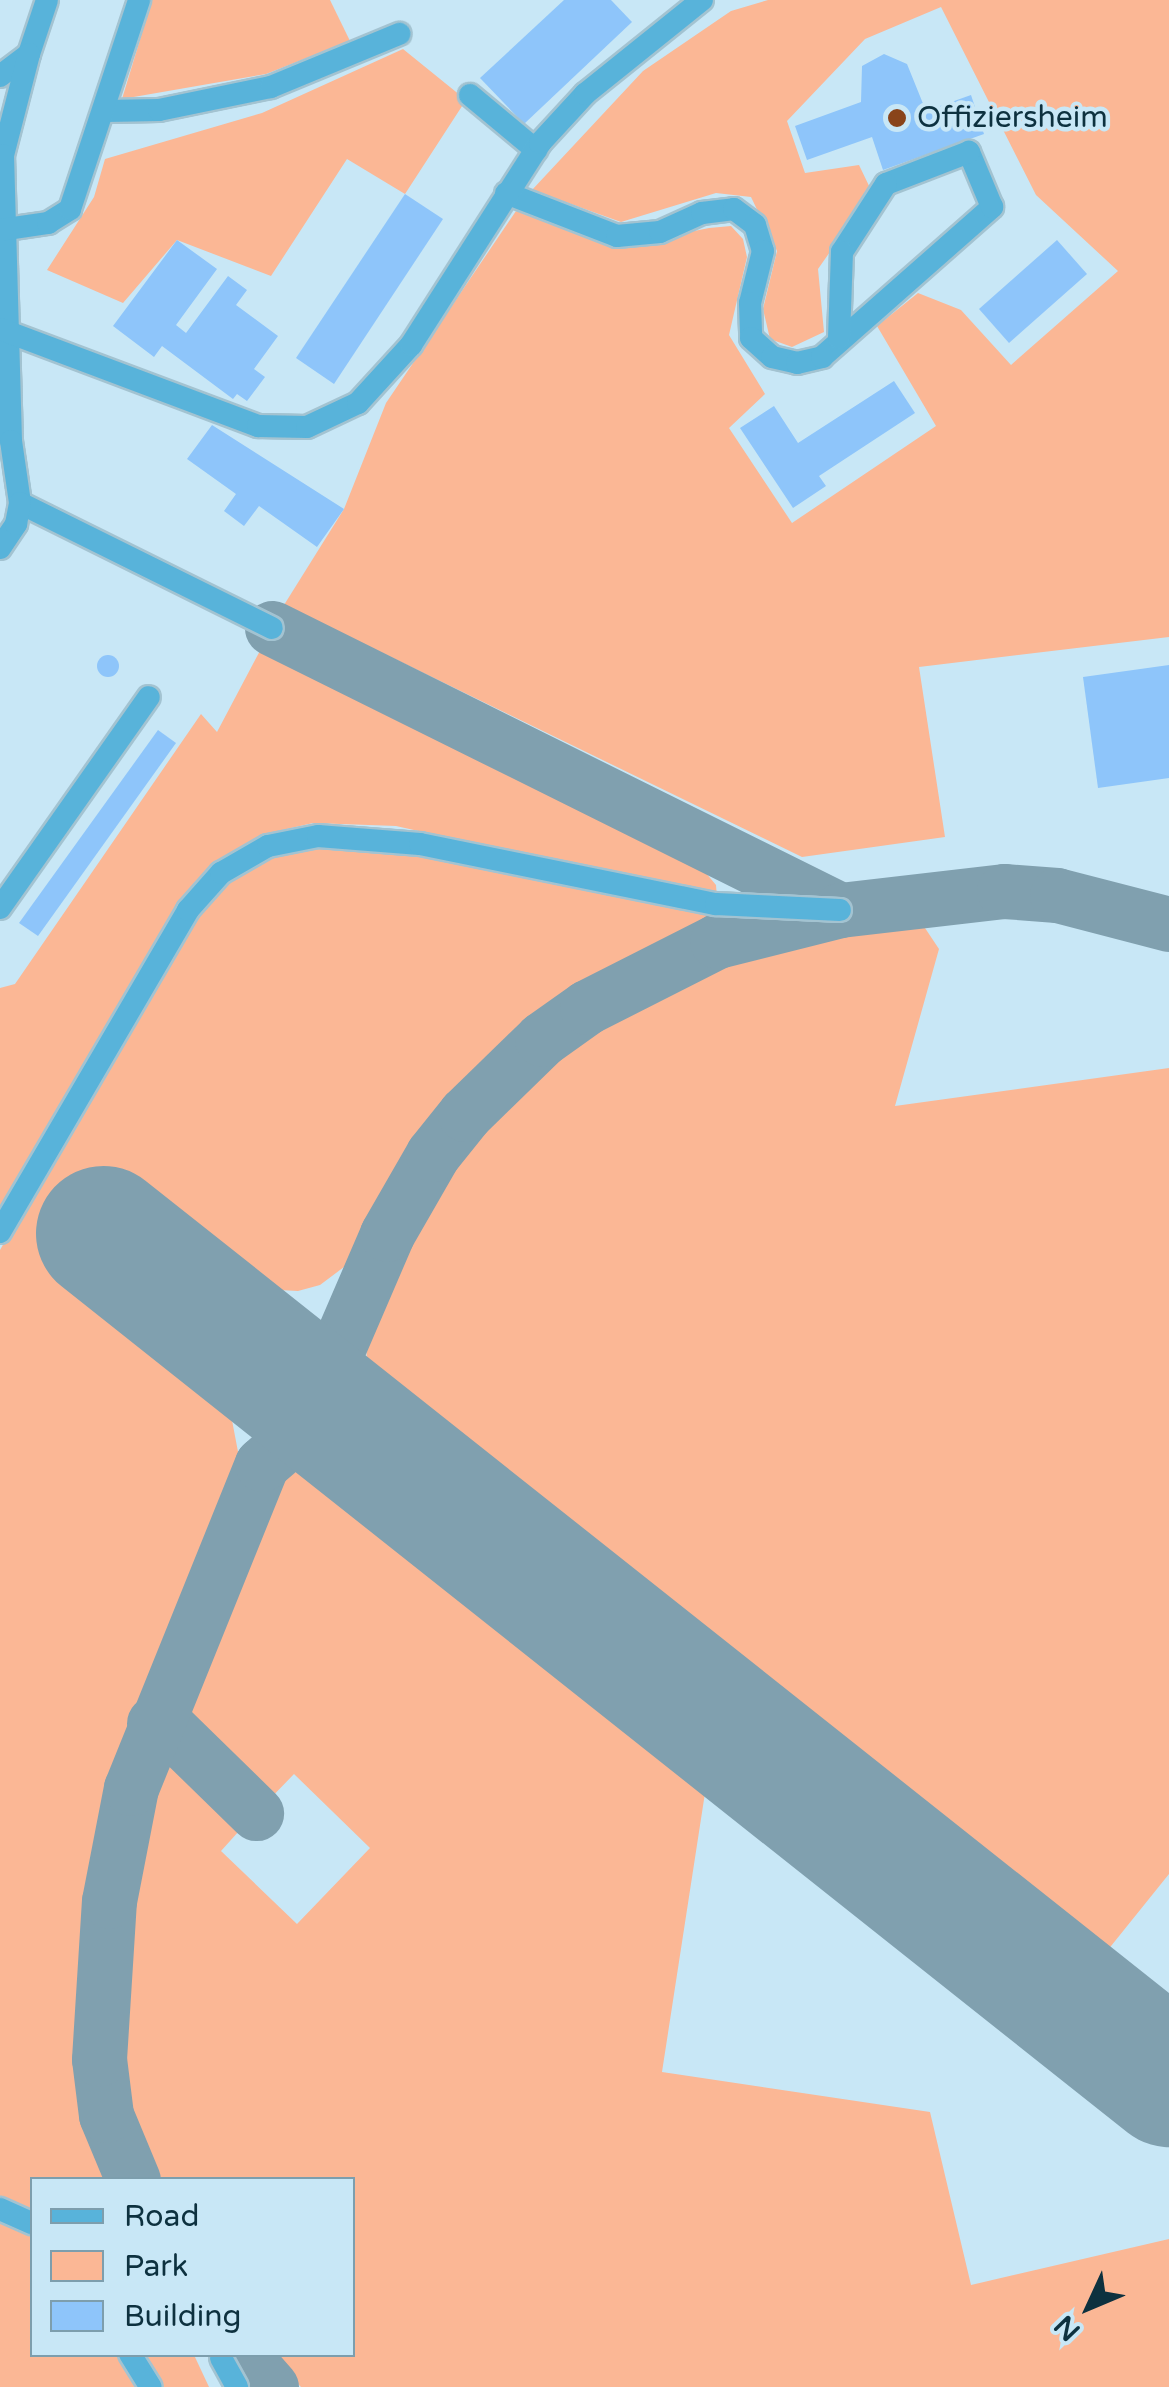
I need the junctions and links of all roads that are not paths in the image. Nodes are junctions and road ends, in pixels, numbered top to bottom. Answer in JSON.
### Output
{"nodes":[{"id":1,"x":47,"y":0,"type":"edge"},
{"id":2,"x":139,"y":0,"type":"edge"},
{"id":3,"x":702,"y":0,"type":"edge"},
{"id":4,"x":399,"y":34,"type":"dead end"},
{"id":5,"x":29,"y":54,"type":"junction"},
{"id":6,"x":0,"y":76,"type":"edge"},
{"id":7,"x":470,"y":94,"type":"dead end"},
{"id":8,"x":106,"y":111,"type":"junction"},
{"id":9,"x":1,"y":144,"type":"edge"},
{"id":10,"x":536,"y":150,"type":"junction"},
{"id":11,"x":506,"y":194,"type":"junction"},
{"id":12,"x":1,"y":230,"type":"edge"},
{"id":13,"x":6,"y":333,"type":"edge"},
{"id":14,"x":839,"y":338,"type":"junction"},
{"id":15,"x":20,"y":504,"type":"junction"},
{"id":16,"x":0,"y":548,"type":"edge"},
{"id":17,"x":272,"y":628,"type":"dead end"},
{"id":18,"x":148,"y":697,"type":"dead end"},
{"id":19,"x":0,"y":908,"type":"edge"},
{"id":20,"x":840,"y":910,"type":"dead end"},
{"id":21,"x":0,"y":1232,"type":"edge"},
{"id":22,"x":0,"y":2209,"type":"edge"},
{"id":23,"x":30,"y":2221,"type":"edge"},
{"id":24,"x":132,"y":2357,"type":"edge"},
{"id":25,"x":221,"y":2358,"type":"dead end"},
{"id":26,"x":151,"y":2387,"type":"edge"},
{"id":27,"x":237,"y":2387,"type":"edge"}],
"edges":[{"from":1,"to":5,"type":"lane"},
{"from":2,"to":8,"type":"lane"},
{"from":3,"to":10,"type":"lane"},
{"from":4,"to":8,"type":"lane"},
{"from":5,"to":6,"type":"lane"},
{"from":5,"to":9,"type":"lane"},
{"from":7,"to":10,"type":"lane"},
{"from":8,"to":12,"type":"lane"},
{"from":9,"to":12,"type":"lane"},
{"from":10,"to":11,"type":"lane"},
{"from":11,"to":13,"type":"lane"},
{"from":11,"to":14,"type":"lane"},
{"from":12,"to":13,"type":"lane"},
{"from":13,"to":15,"type":"lane"},
{"from":14,"to":14,"type":"lane"},
{"from":15,"to":16,"type":"lane"},
{"from":15,"to":17,"type":"lane"},
{"from":18,"to":19,"type":"lane"},
{"from":20,"to":21,"type":"lane"},
{"from":22,"to":23,"type":"lane"},
{"from":24,"to":26,"type":"lane"},
{"from":25,"to":27,"type":"lane"}]}
